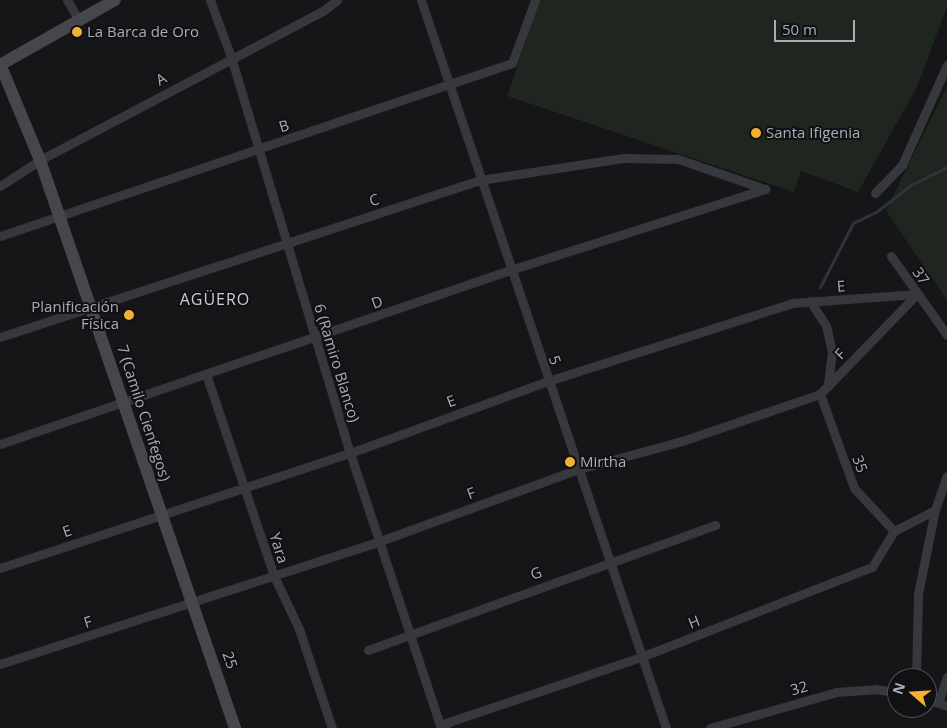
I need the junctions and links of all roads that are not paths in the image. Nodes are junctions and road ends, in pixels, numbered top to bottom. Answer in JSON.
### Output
{"nodes":[{"id":1,"x":67,"y":0,"type":"edge"},
{"id":2,"x":115,"y":0,"type":"edge"},
{"id":3,"x":210,"y":0,"type":"edge"},
{"id":4,"x":337,"y":0,"type":"edge"},
{"id":5,"x":421,"y":0,"type":"edge"},
{"id":6,"x":534,"y":0,"type":"edge"},
{"id":7,"x":78,"y":20,"type":"junction"},
{"id":8,"x":231,"y":57,"type":"junction"},
{"id":9,"x":0,"y":64,"type":"edge"},
{"id":10,"x":947,"y":65,"type":"edge"},
{"id":11,"x":450,"y":86,"type":"junction"},
{"id":12,"x":258,"y":149,"type":"junction"},
{"id":13,"x":40,"y":160,"type":"junction"},
{"id":14,"x":480,"y":180,"type":"junction"},
{"id":15,"x":0,"y":186,"type":"edge"},
{"id":16,"x":765,"y":189,"type":"joint"},
{"id":17,"x":875,"y":193,"type":"dead end"},
{"id":18,"x":59,"y":214,"type":"junction"},
{"id":19,"x":0,"y":236,"type":"edge"},
{"id":20,"x":285,"y":244,"type":"junction"},
{"id":21,"x":891,"y":256,"type":"dead end"},
{"id":22,"x":510,"y":270,"type":"junction"},
{"id":23,"x":918,"y":294,"type":"junction"},
{"id":24,"x":810,"y":302,"type":"junction"},
{"id":25,"x":91,"y":306,"type":"junction"},
{"id":26,"x":947,"y":335,"type":"edge"},
{"id":27,"x":0,"y":337,"type":"edge"},
{"id":28,"x":315,"y":339,"type":"junction"},
{"id":29,"x":206,"y":374,"type":"junction"},
{"id":30,"x":548,"y":381,"type":"junction"},
{"id":31,"x":828,"y":386,"type":"junction"},
{"id":32,"x":820,"y":394,"type":"junction"},
{"id":33,"x":124,"y":401,"type":"junction"},
{"id":34,"x":0,"y":444,"type":"edge"},
{"id":35,"x":350,"y":453,"type":"junction"},
{"id":36,"x":579,"y":469,"type":"junction"},
{"id":37,"x":947,"y":476,"type":"edge"},
{"id":38,"x":245,"y":486,"type":"junction"},
{"id":39,"x":935,"y":510,"type":"junction"},
{"id":40,"x":161,"y":514,"type":"junction"},
{"id":41,"x":715,"y":525,"type":"dead end"},
{"id":42,"x":894,"y":531,"type":"junction"},
{"id":43,"x":380,"y":541,"type":"junction"},
{"id":44,"x":609,"y":561,"type":"junction"},
{"id":45,"x":0,"y":568,"type":"edge"},
{"id":46,"x":274,"y":576,"type":"junction"},
{"id":47,"x":193,"y":603,"type":"junction"},
{"id":48,"x":411,"y":634,"type":"junction"},
{"id":49,"x":368,"y":650,"type":"dead end"},
{"id":50,"x":641,"y":657,"type":"junction"},
{"id":51,"x":0,"y":664,"type":"edge"},
{"id":52,"x":916,"y":668,"type":"edge"},
{"id":53,"x":947,"y":677,"type":"edge"},
{"id":54,"x":887,"y":691,"type":"edge"},
{"id":55,"x":942,"y":704,"type":"edge"},
{"id":56,"x":443,"y":726,"type":"edge"},
{"id":57,"x":236,"y":728,"type":"edge"},
{"id":58,"x":332,"y":728,"type":"edge"},
{"id":59,"x":666,"y":728,"type":"edge"},
{"id":60,"x":710,"y":728,"type":"edge"}],
"edges":[{"from":1,"to":7,"type":"street"},
{"from":2,"to":7,"type":"street"},
{"from":3,"to":8,"type":"street","name":"6 (Ramiro Blanco)"},
{"from":4,"to":8,"type":"street","name":"A"},
{"from":5,"to":11,"type":"street","name":"5"},
{"from":6,"to":11,"type":"street","name":"B"},
{"from":7,"to":9,"type":"street"},
{"from":8,"to":12,"type":"street","name":"6 (Ramiro Blanco)"},
{"from":8,"to":13,"type":"street","name":"A"},
{"from":9,"to":13,"type":"street","name":"7 (Camilo Cienfegos)"},
{"from":10,"to":17,"type":"street"},
{"from":11,"to":12,"type":"street","name":"B"},
{"from":11,"to":14,"type":"street","name":"5"},
{"from":12,"to":18,"type":"street","name":"B"},
{"from":12,"to":20,"type":"street","name":"6 (Ramiro Blanco)"},
{"from":13,"to":15,"type":"street","name":"A"},
{"from":13,"to":18,"type":"street","name":"7 (Camilo Cienfegos)"},
{"from":14,"to":16,"type":"street","name":"C"},
{"from":14,"to":20,"type":"street","name":"C"},
{"from":14,"to":22,"type":"street","name":"5"},
{"from":16,"to":22,"type":"street","name":"D"},
{"from":18,"to":19,"type":"street","name":"B"},
{"from":18,"to":25,"type":"street","name":"7 (Camilo Cienfegos)"},
{"from":20,"to":25,"type":"street","name":"C"},
{"from":20,"to":28,"type":"street","name":"6 (Ramiro Blanco)"},
{"from":21,"to":23,"type":"street","name":"37"},
{"from":22,"to":28,"type":"street","name":"D"},
{"from":22,"to":30,"type":"street","name":"5"},
{"from":23,"to":24,"type":"street","name":"E"},
{"from":23,"to":26,"type":"street","name":"37"},
{"from":23,"to":31,"type":"street","name":"F"},
{"from":24,"to":30,"type":"street","name":"E"},
{"from":24,"to":31,"type":"street"},
{"from":25,"to":27,"type":"street","name":"C"},
{"from":25,"to":33,"type":"street","name":"7 (Camilo Cienfegos)"},
{"from":28,"to":29,"type":"street","name":"D"},
{"from":28,"to":35,"type":"street","name":"6 (Ramiro Blanco)"},
{"from":29,"to":33,"type":"street","name":"D"},
{"from":29,"to":38,"type":"street","name":"Yara"},
{"from":30,"to":35,"type":"street","name":"E"},
{"from":30,"to":36,"type":"street","name":"5"},
{"from":31,"to":32,"type":"street","name":"F"},
{"from":32,"to":36,"type":"street","name":"F"},
{"from":32,"to":42,"type":"street","name":"35"},
{"from":33,"to":34,"type":"street","name":"D"},
{"from":33,"to":40,"type":"street","name":"7 (Camilo Cienfegos)"},
{"from":35,"to":38,"type":"street","name":"E"},
{"from":35,"to":43,"type":"street","name":"6 (Ramiro Blanco)"},
{"from":36,"to":43,"type":"street","name":"F"},
{"from":36,"to":44,"type":"street","name":"5"},
{"from":37,"to":39,"type":"street"},
{"from":38,"to":40,"type":"street","name":"E"},
{"from":38,"to":46,"type":"street","name":"Yara"},
{"from":39,"to":42,"type":"street"},
{"from":39,"to":52,"type":"street"},
{"from":40,"to":45,"type":"street","name":"E"},
{"from":40,"to":47,"type":"street","name":"7 (Camilo Cienfegos)"},
{"from":41,"to":44,"type":"street","name":"G"},
{"from":42,"to":50,"type":"street","name":"H"},
{"from":43,"to":46,"type":"street","name":"F"},
{"from":43,"to":48,"type":"street","name":"6 (Ramiro Blanco)"},
{"from":44,"to":48,"type":"street","name":"G"},
{"from":44,"to":50,"type":"street","name":"5"},
{"from":46,"to":47,"type":"street","name":"F"},
{"from":46,"to":58,"type":"street","name":"Yara"},
{"from":47,"to":51,"type":"street","name":"F"},
{"from":47,"to":57,"type":"street","name":"25"},
{"from":48,"to":49,"type":"street","name":"G"},
{"from":48,"to":56,"type":"street","name":"6 (Ramiro Blanco)"},
{"from":50,"to":56,"type":"street","name":"H"},
{"from":50,"to":59,"type":"street","name":"5"},
{"from":53,"to":55,"type":"street"},
{"from":54,"to":60,"type":"street","name":"32"}]}
